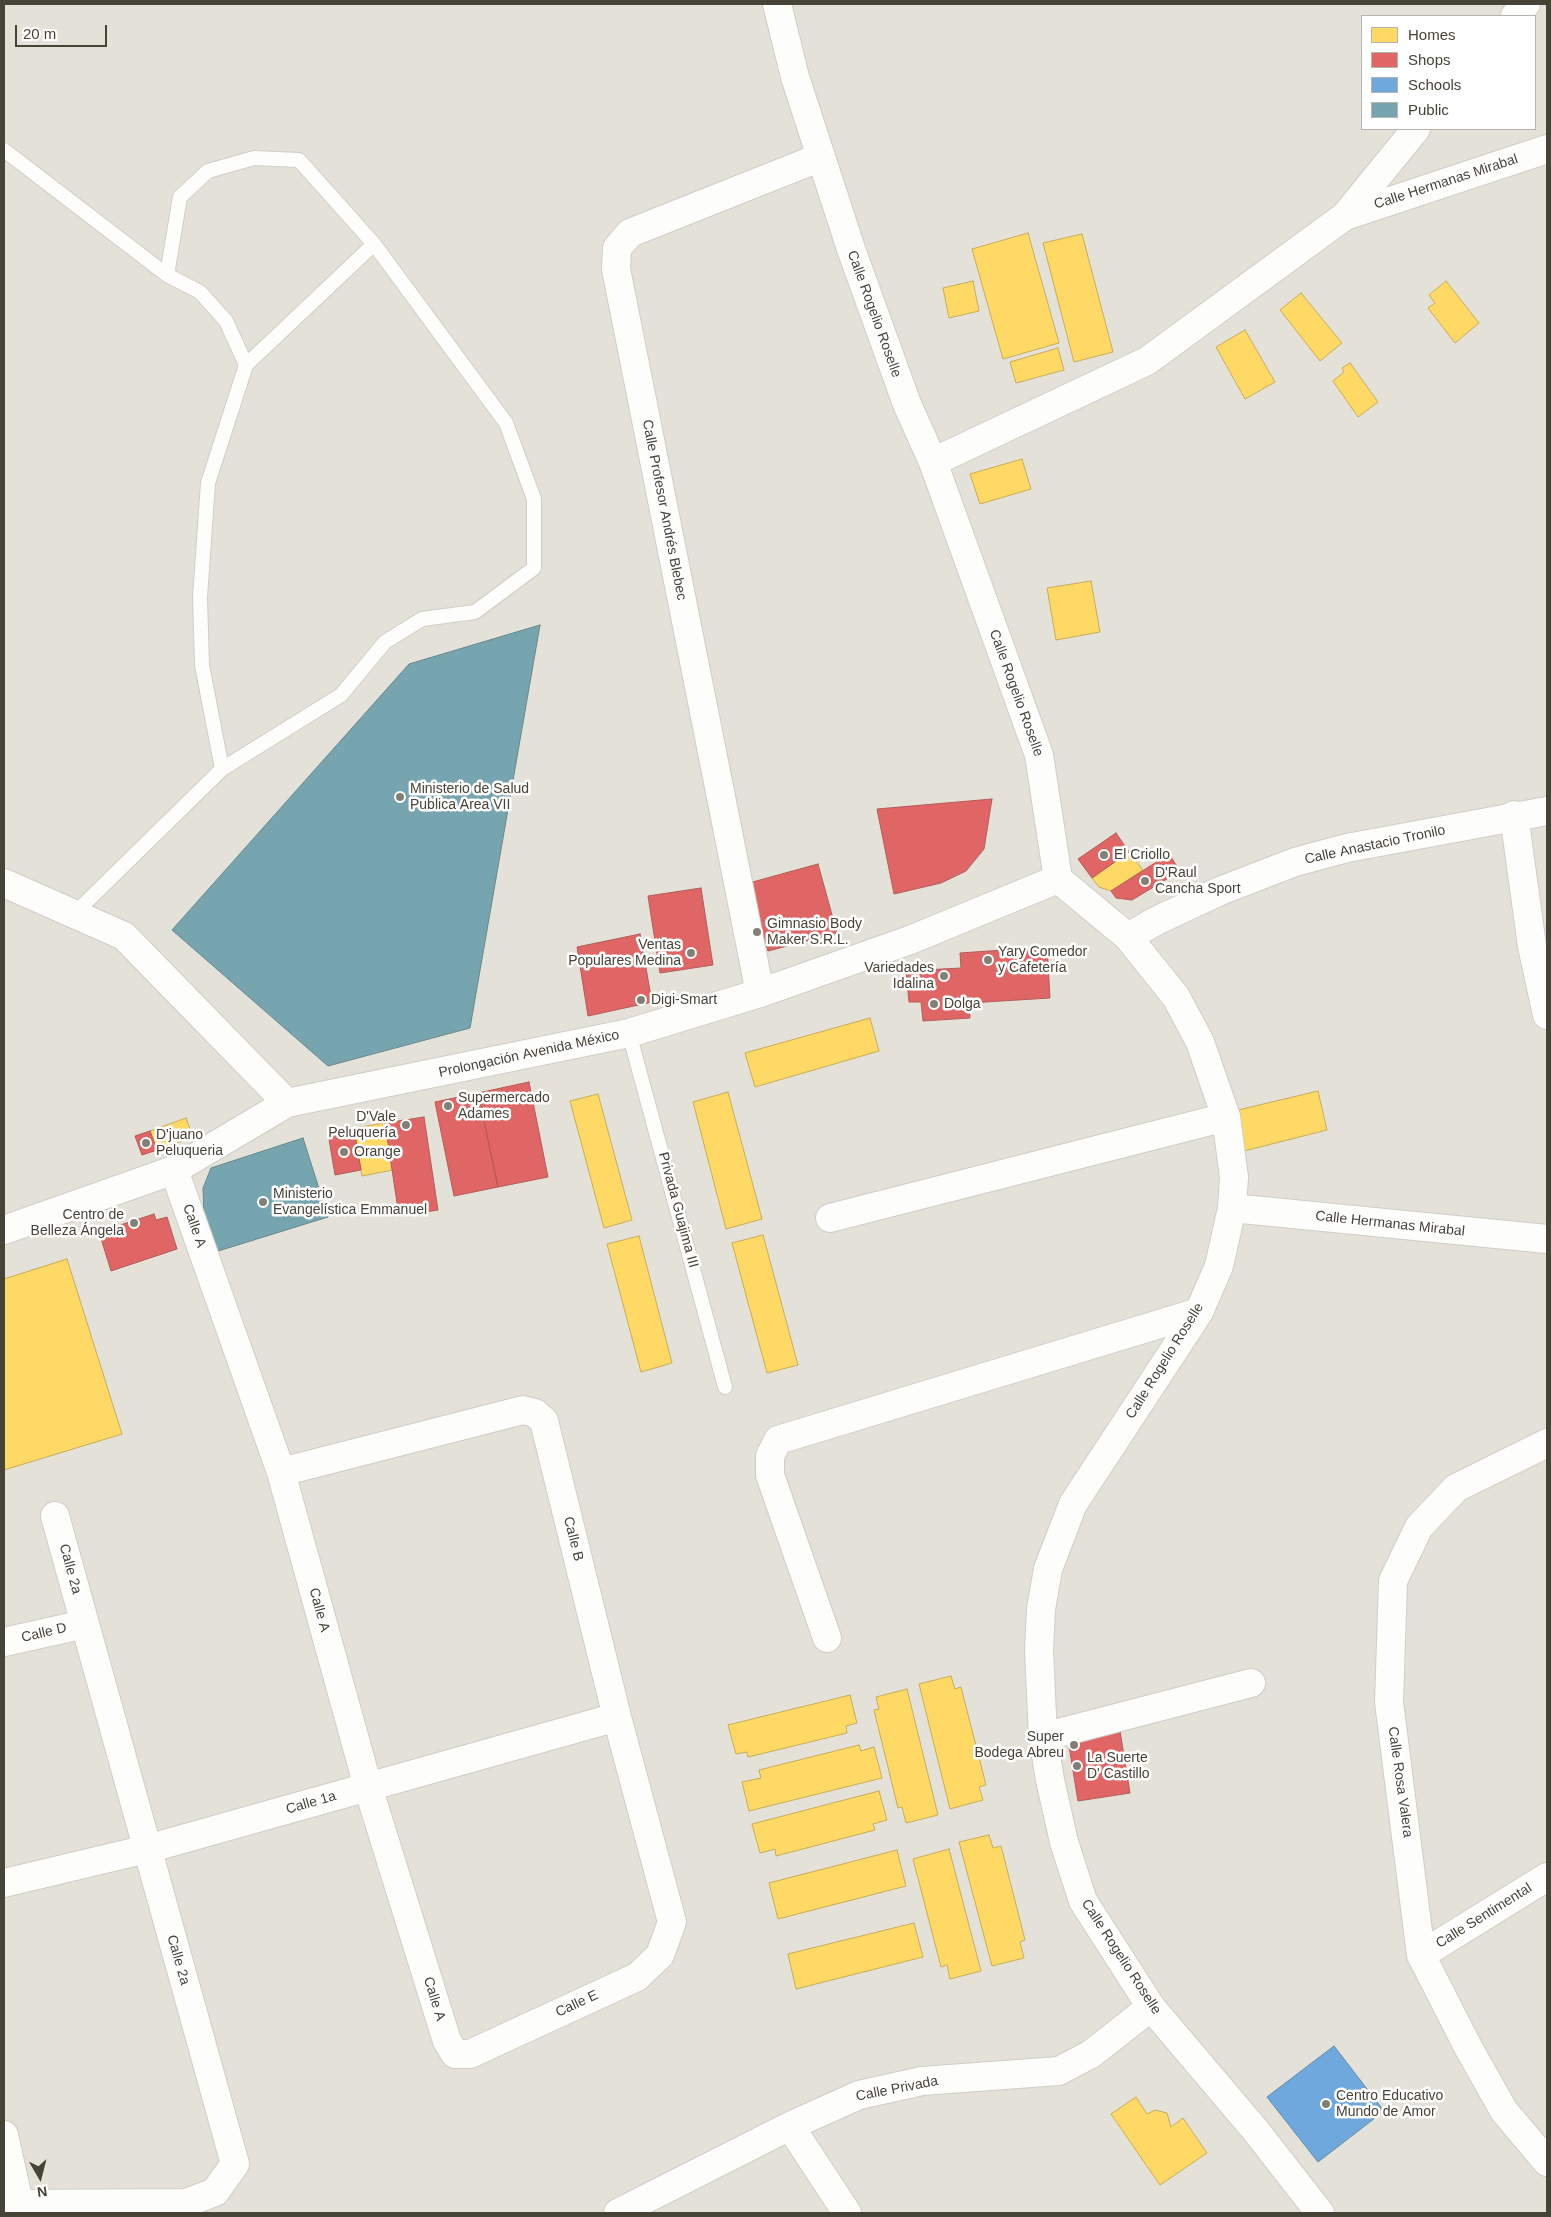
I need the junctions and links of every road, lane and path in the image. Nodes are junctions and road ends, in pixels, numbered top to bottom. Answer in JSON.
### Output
{"nodes":[{"id":1,"x":777,"y":4,"type":"edge"},
{"id":2,"x":1526,"y":4,"type":"edge"},
{"id":3,"x":1516,"y":15,"type":"edge"},
{"id":4,"x":1415,"y":130,"type":"edge"},
{"id":5,"x":1547,"y":149,"type":"edge"},
{"id":6,"x":4,"y":150,"type":"edge"},
{"id":7,"x":821,"y":157,"type":"junction"},
{"id":8,"x":1345,"y":216,"type":"junction"},
{"id":9,"x":374,"y":244,"type":"junction"},
{"id":10,"x":167,"y":275,"type":"junction"},
{"id":11,"x":246,"y":365,"type":"junction"},
{"id":12,"x":933,"y":462,"type":"junction"},
{"id":13,"x":222,"y":769,"type":"junction"},
{"id":14,"x":1547,"y":810,"type":"edge"},
{"id":15,"x":1514,"y":815,"type":"junction"},
{"id":16,"x":1058,"y":879,"type":"junction"},
{"id":17,"x":4,"y":883,"type":"edge"},
{"id":18,"x":74,"y":914,"type":"junction"},
{"id":19,"x":1128,"y":937,"type":"junction"},
{"id":20,"x":760,"y":993,"type":"junction"},
{"id":21,"x":1547,"y":1015,"type":"edge"},
{"id":22,"x":629,"y":1033,"type":"junction"},
{"id":23,"x":287,"y":1103,"type":"junction"},
{"id":24,"x":1226,"y":1117,"type":"junction"},
{"id":25,"x":174,"y":1170,"type":"junction"},
{"id":26,"x":1232,"y":1208,"type":"junction"},
{"id":27,"x":830,"y":1218,"type":"dead end"},
{"id":28,"x":4,"y":1230,"type":"edge"},
{"id":29,"x":1547,"y":1239,"type":"edge"},
{"id":30,"x":1199,"y":1312,"type":"junction"},
{"id":31,"x":725,"y":1387,"type":"dead end"},
{"id":32,"x":1547,"y":1443,"type":"edge"},
{"id":33,"x":281,"y":1472,"type":"junction"},
{"id":34,"x":55,"y":1516,"type":"dead end"},
{"id":35,"x":85,"y":1624,"type":"junction"},
{"id":36,"x":827,"y":1638,"type":"dead end"},
{"id":37,"x":4,"y":1642,"type":"edge"},
{"id":38,"x":1251,"y":1683,"type":"dead end"},
{"id":39,"x":617,"y":1717,"type":"junction"},
{"id":40,"x":1043,"y":1737,"type":"junction"},
{"id":41,"x":368,"y":1786,"type":"junction"},
{"id":42,"x":147,"y":1850,"type":"junction"},
{"id":43,"x":1547,"y":1877,"type":"edge"},
{"id":44,"x":4,"y":1883,"type":"edge"},
{"id":45,"x":672,"y":1922,"type":"joint"},
{"id":46,"x":1421,"y":1955,"type":"junction"},
{"id":47,"x":1151,"y":2007,"type":"junction"},
{"id":48,"x":455,"y":2054,"type":"joint"},
{"id":49,"x":790,"y":2126,"type":"junction"},
{"id":50,"x":4,"y":2135,"type":"edge"},
{"id":51,"x":1547,"y":2162,"type":"edge"},
{"id":52,"x":12,"y":2204,"type":"edge"},
{"id":53,"x":635,"y":2209,"type":"edge"},
{"id":54,"x":847,"y":2213,"type":"edge"},
{"id":55,"x":1320,"y":2213,"type":"edge"}],
"edges":[{"from":1,"to":7,"type":"street","name":"Calle Rogelio Roselle"},
{"from":2,"to":3,"type":"street"},
{"from":4,"to":8,"type":"street"},
{"from":5,"to":8,"type":"street","name":"Calle Hermanas Mirabal"},
{"from":6,"to":10,"type":"lane"},
{"from":7,"to":12,"type":"street","name":"Calle Rogelio Roselle"},
{"from":7,"to":20,"type":"street","name":"Calle Profesor Andrés Blebec"},
{"from":8,"to":12,"type":"street"},
{"from":9,"to":10,"type":"lane"},
{"from":9,"to":11,"type":"lane"},
{"from":9,"to":13,"type":"lane"},
{"from":10,"to":11,"type":"lane"},
{"from":11,"to":13,"type":"lane"},
{"from":12,"to":16,"type":"street","name":"Calle Rogelio Roselle"},
{"from":13,"to":18,"type":"lane"},
{"from":14,"to":15,"type":"street","name":"Calle Anastacio Tronilo"},
{"from":15,"to":19,"type":"street","name":"Calle Anastacio Tronilo"},
{"from":15,"to":21,"type":"street"},
{"from":16,"to":19,"type":"street","name":"Calle Rogelio Roselle"},
{"from":16,"to":20,"type":"street","name":"Prolongación Avenida México"},
{"from":17,"to":18,"type":"street"},
{"from":18,"to":23,"type":"street"},
{"from":19,"to":24,"type":"street","name":"Calle Rogelio Roselle"},
{"from":20,"to":22,"type":"street","name":"Prolongación Avenida México"},
{"from":22,"to":23,"type":"street","name":"Prolongación Avenida México"},
{"from":22,"to":31,"type":"lane","name":"Privada Guajima III"},
{"from":23,"to":25,"type":"street","name":"Prolongación Avenida México"},
{"from":24,"to":26,"type":"street","name":"Calle Rogelio Roselle"},
{"from":24,"to":27,"type":"street"},
{"from":25,"to":28,"type":"street","name":"Prolongación Avenida México"},
{"from":25,"to":33,"type":"street","name":"Calle A"},
{"from":26,"to":29,"type":"street","name":"Calle Hermanas Mirabal"},
{"from":26,"to":30,"type":"street","name":"Calle Rogelio Roselle"},
{"from":30,"to":36,"type":"street"},
{"from":30,"to":40,"type":"street","name":"Calle Rogelio Roselle"},
{"from":32,"to":46,"type":"street","name":"Calle Rosa Valera"},
{"from":33,"to":39,"type":"street","name":"Calle B"},
{"from":33,"to":41,"type":"street","name":"Calle A"},
{"from":34,"to":35,"type":"street","name":"Calle 2a"},
{"from":35,"to":37,"type":"street","name":"Calle D"},
{"from":35,"to":42,"type":"street","name":"Calle 2a"},
{"from":38,"to":40,"type":"street"},
{"from":39,"to":41,"type":"street","name":"Calle 1a"},
{"from":39,"to":45,"type":"street","name":"Calle B"},
{"from":40,"to":47,"type":"street","name":"Calle Rogelio Roselle"},
{"from":41,"to":42,"type":"street","name":"Calle 1a"},
{"from":41,"to":48,"type":"street","name":"Calle A"},
{"from":42,"to":44,"type":"street","name":"Calle 1a"},
{"from":42,"to":52,"type":"street","name":"Calle 2a"},
{"from":43,"to":46,"type":"street","name":"Calle Sentimental"},
{"from":45,"to":48,"type":"street","name":"Calle E"},
{"from":46,"to":51,"type":"street","name":"Calle Rosa Valera"},
{"from":47,"to":49,"type":"street","name":"Calle Privada"},
{"from":47,"to":55,"type":"street","name":"Calle Rogelio Roselle"},
{"from":49,"to":53,"type":"street","name":"Calle Privada"},
{"from":49,"to":54,"type":"street"},
{"from":50,"to":52,"type":"street"}]}
